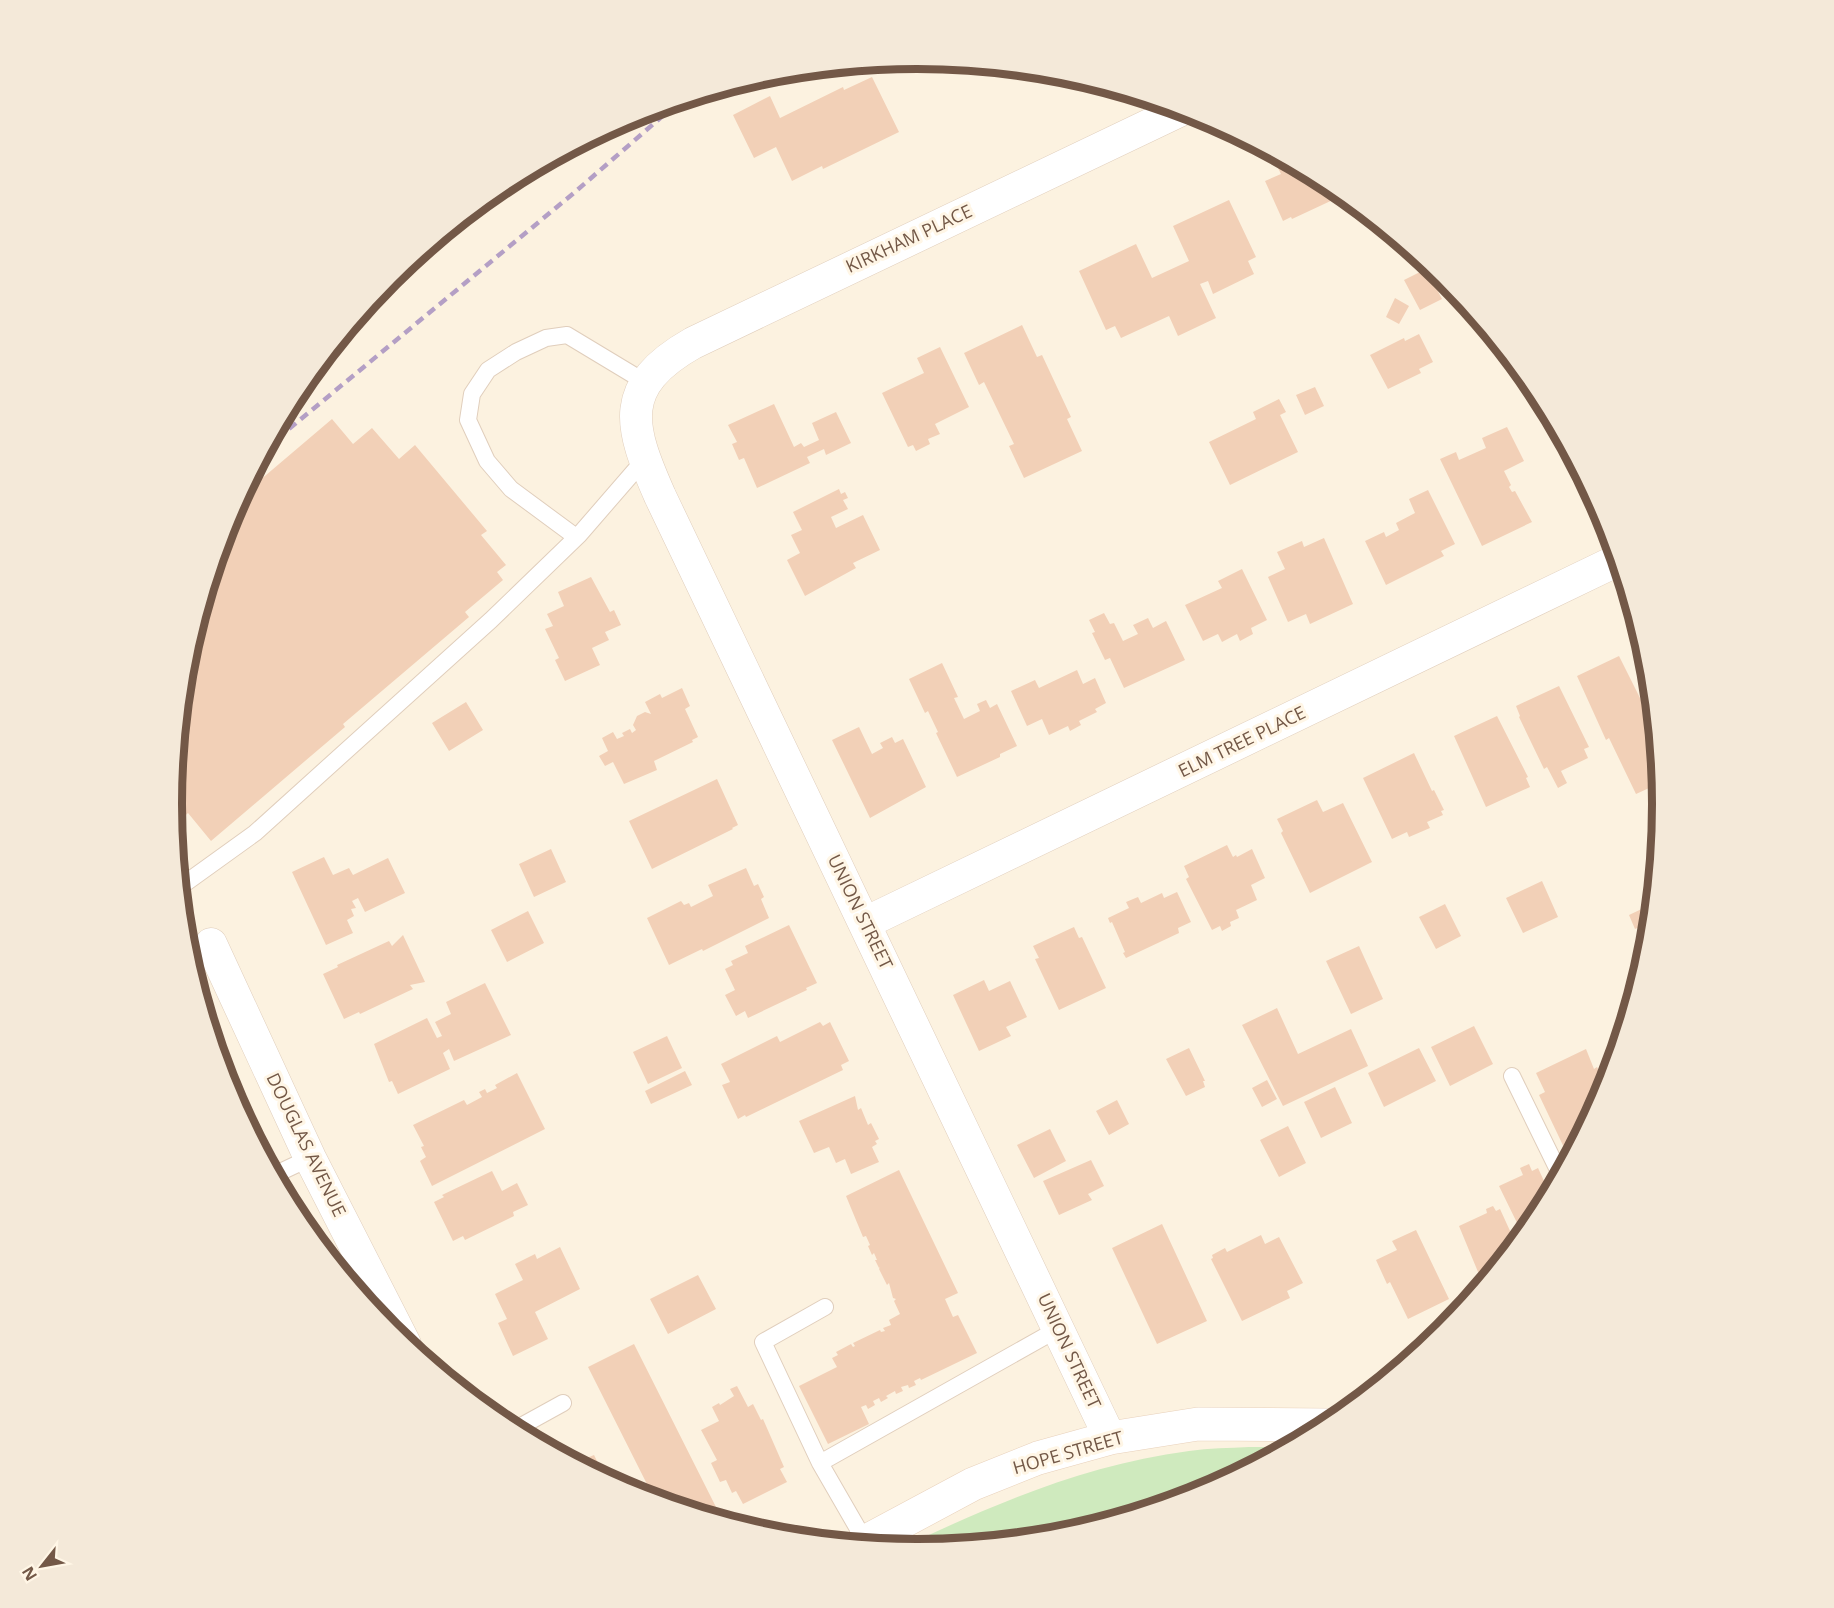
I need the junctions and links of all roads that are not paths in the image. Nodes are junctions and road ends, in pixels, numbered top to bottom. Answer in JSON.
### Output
{"nodes":[{"id":1,"x":1171,"y":115,"type":"edge"},
{"id":2,"x":645,"y":382,"type":"junction"},
{"id":3,"x":644,"y":460,"type":"junction"},
{"id":4,"x":576,"y":537,"type":"junction"},
{"id":5,"x":1612,"y":564,"type":"edge"},
{"id":6,"x":187,"y":882,"type":"edge"},
{"id":7,"x":865,"y":923,"type":"junction"},
{"id":8,"x":211,"y":944,"type":"dead end"},
{"id":9,"x":1512,"y":1076,"type":"dead end"},
{"id":10,"x":310,"y":1158,"type":"junction"},
{"id":11,"x":1557,"y":1167,"type":"edge"},
{"id":12,"x":280,"y":1172,"type":"edge"},
{"id":13,"x":825,"y":1307,"type":"dead end"},
{"id":14,"x":392,"y":1319,"type":"edge"},
{"id":15,"x":1058,"y":1329,"type":"junction"},
{"id":16,"x":563,"y":1402,"type":"dead end"},
{"id":17,"x":524,"y":1425,"type":"edge"},
{"id":18,"x":1310,"y":1425,"type":"edge"},
{"id":19,"x":1110,"y":1438,"type":"junction"},
{"id":20,"x":820,"y":1462,"type":"junction"},
{"id":21,"x":859,"y":1536,"type":"edge"},
{"id":22,"x":874,"y":1537,"type":"edge"}],
"edges":[{"from":1,"to":2,"type":"street","name":"KIRKHAM PLACE"},
{"from":2,"to":3,"type":"street","name":"UNION STREET"},
{"from":2,"to":4,"type":"lane"},
{"from":3,"to":4,"type":"lane"},
{"from":3,"to":7,"type":"street","name":"UNION STREET"},
{"from":4,"to":6,"type":"lane"},
{"from":5,"to":7,"type":"street","name":"ELM TREE PLACE"},
{"from":7,"to":15,"type":"street","name":"UNION STREET"},
{"from":8,"to":10,"type":"street","name":"DOUGLAS AVENUE"},
{"from":9,"to":11,"type":"lane"},
{"from":10,"to":12,"type":"lane"},
{"from":10,"to":14,"type":"street","name":"DOUGLAS AVENUE"},
{"from":13,"to":20,"type":"lane"},
{"from":15,"to":19,"type":"street","name":"UNION STREET"},
{"from":15,"to":20,"type":"lane"},
{"from":16,"to":17,"type":"lane"},
{"from":18,"to":19,"type":"main road","name":"HOPE STREET"},
{"from":19,"to":22,"type":"main road","name":"HOPE STREET"},
{"from":20,"to":21,"type":"lane"}]}
